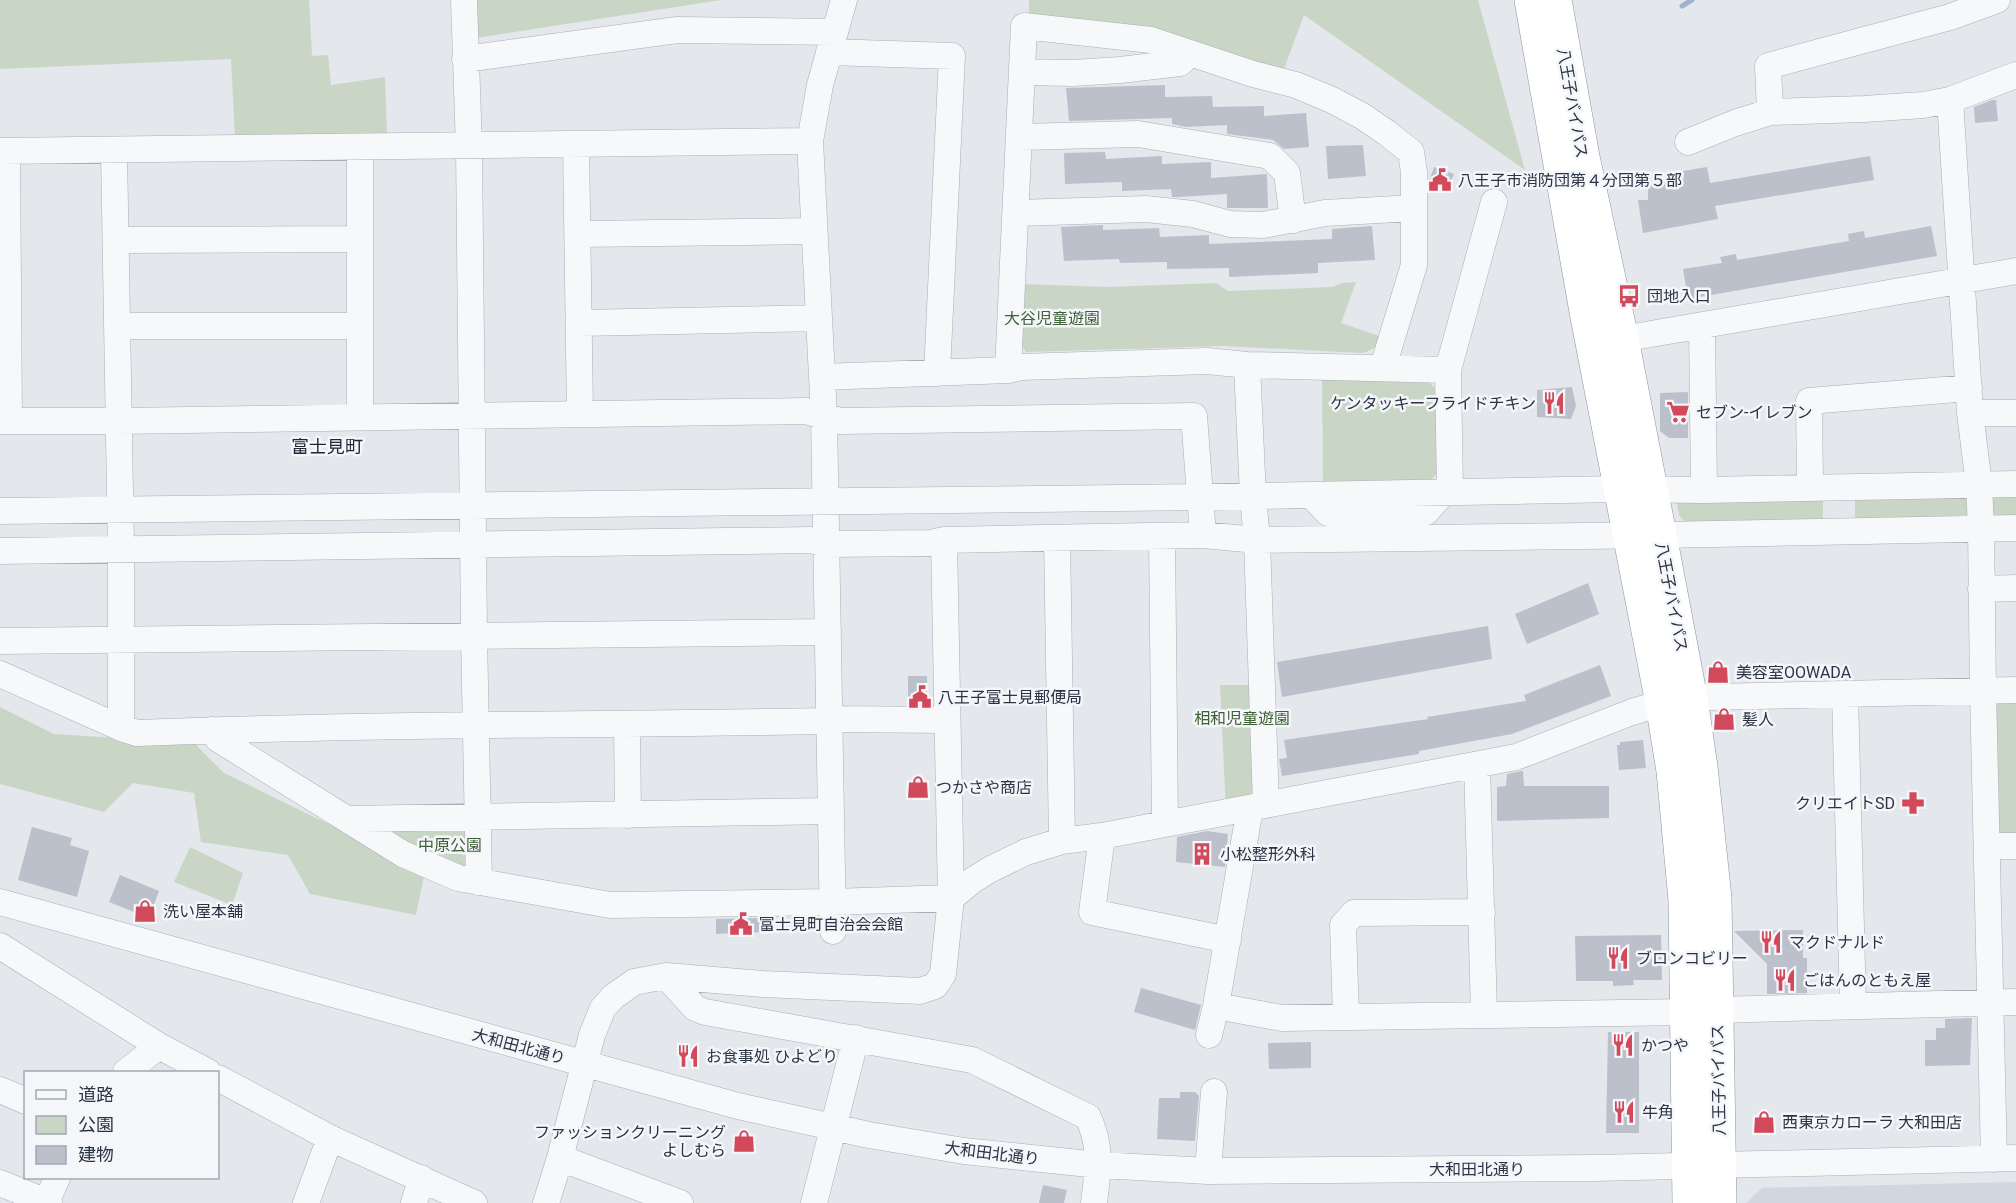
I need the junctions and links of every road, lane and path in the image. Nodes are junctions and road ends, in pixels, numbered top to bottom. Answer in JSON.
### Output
{"nodes":[{"id":1,"x":464,"y":0,"type":"edge"},
{"id":2,"x":844,"y":0,"type":"edge"},
{"id":3,"x":1510,"y":0,"type":"edge"},
{"id":4,"x":1531,"y":0,"type":"edge"},
{"id":5,"x":1555,"y":0,"type":"edge"},
{"id":6,"x":1575,"y":0,"type":"edge"},
{"id":7,"x":1997,"y":0,"type":"edge"},
{"id":8,"x":1950,"y":8,"type":"edge"},
{"id":9,"x":832,"y":42,"type":"junction"},
{"id":10,"x":1190,"y":54,"type":"junction"},
{"id":11,"x":465,"y":59,"type":"junction"},
{"id":12,"x":1022,"y":72,"type":"junction"},
{"id":13,"x":2016,"y":75,"type":"edge"},
{"id":14,"x":1950,"y":100,"type":"junction"},
{"id":15,"x":1770,"y":112,"type":"junction"},
{"id":16,"x":1020,"y":137,"type":"junction"},
{"id":17,"x":810,"y":141,"type":"junction"},
{"id":18,"x":1688,"y":142,"type":"dead end"},
{"id":19,"x":576,"y":144,"type":"junction"},
{"id":20,"x":360,"y":147,"type":"junction"},
{"id":21,"x":469,"y":147,"type":"junction"},
{"id":22,"x":4,"y":151,"type":"edge"},
{"id":23,"x":114,"y":151,"type":"junction"},
{"id":24,"x":1494,"y":202,"type":"dead end"},
{"id":25,"x":1414,"y":208,"type":"junction"},
{"id":26,"x":1017,"y":213,"type":"junction"},
{"id":27,"x":1293,"y":220,"type":"junction"},
{"id":28,"x":814,"y":231,"type":"junction"},
{"id":29,"x":579,"y":234,"type":"junction"},
{"id":30,"x":360,"y":239,"type":"junction"},
{"id":31,"x":117,"y":240,"type":"junction"},
{"id":32,"x":4,"y":244,"type":"edge"},
{"id":33,"x":2016,"y":271,"type":"edge"},
{"id":34,"x":1963,"y":280,"type":"junction"},
{"id":35,"x":1587,"y":317,"type":"junction"},
{"id":36,"x":818,"y":318,"type":"junction"},
{"id":37,"x":580,"y":323,"type":"junction"},
{"id":38,"x":117,"y":326,"type":"junction"},
{"id":39,"x":360,"y":326,"type":"junction"},
{"id":40,"x":1702,"y":326,"type":"junction"},
{"id":41,"x":4,"y":333,"type":"edge"},
{"id":42,"x":1622,"y":339,"type":"junction"},
{"id":43,"x":1247,"y":365,"type":"junction"},
{"id":44,"x":1383,"y":367,"type":"junction"},
{"id":45,"x":1008,"y":370,"type":"junction"},
{"id":46,"x":1448,"y":370,"type":"junction"},
{"id":47,"x":937,"y":373,"type":"junction"},
{"id":48,"x":822,"y":377,"type":"junction"},
{"id":49,"x":1969,"y":387,"type":"junction"},
{"id":50,"x":1970,"y":413,"type":"junction"},
{"id":51,"x":2016,"y":413,"type":"edge"},
{"id":52,"x":580,"y":414,"type":"junction"},
{"id":53,"x":471,"y":416,"type":"junction"},
{"id":54,"x":824,"y":416,"type":"junction"},
{"id":55,"x":360,"y":417,"type":"junction"},
{"id":56,"x":4,"y":421,"type":"edge"},
{"id":57,"x":119,"y":421,"type":"junction"},
{"id":58,"x":2016,"y":484,"type":"edge"},
{"id":59,"x":1978,"y":485,"type":"junction"},
{"id":60,"x":1810,"y":488,"type":"junction"},
{"id":61,"x":1635,"y":490,"type":"junction"},
{"id":62,"x":1704,"y":490,"type":"junction"},
{"id":63,"x":1447,"y":492,"type":"junction"},
{"id":64,"x":1253,"y":496,"type":"junction"},
{"id":65,"x":1202,"y":497,"type":"junction"},
{"id":66,"x":826,"y":501,"type":"junction"},
{"id":67,"x":473,"y":505,"type":"junction"},
{"id":68,"x":120,"y":509,"type":"junction"},
{"id":69,"x":0,"y":511,"type":"edge"},
{"id":70,"x":1981,"y":528,"type":"junction"},
{"id":71,"x":2016,"y":528,"type":"edge"},
{"id":72,"x":1644,"y":535,"type":"junction"},
{"id":73,"x":1203,"y":536,"type":"junction"},
{"id":74,"x":1162,"y":537,"type":"junction"},
{"id":75,"x":1057,"y":538,"type":"junction"},
{"id":76,"x":944,"y":540,"type":"junction"},
{"id":77,"x":1257,"y":540,"type":"junction"},
{"id":78,"x":827,"y":544,"type":"junction"},
{"id":79,"x":474,"y":545,"type":"junction"},
{"id":80,"x":121,"y":549,"type":"junction"},
{"id":81,"x":0,"y":551,"type":"edge"},
{"id":82,"x":2016,"y":588,"type":"edge"},
{"id":83,"x":1981,"y":589,"type":"junction"},
{"id":84,"x":828,"y":632,"type":"junction"},
{"id":85,"x":474,"y":635,"type":"junction"},
{"id":86,"x":120,"y":640,"type":"junction"},
{"id":87,"x":0,"y":641,"type":"edge"},
{"id":88,"x":0,"y":674,"type":"edge"},
{"id":89,"x":2016,"y":690,"type":"edge"},
{"id":90,"x":1983,"y":691,"type":"junction"},
{"id":91,"x":1845,"y":694,"type":"junction"},
{"id":92,"x":1676,"y":701,"type":"junction"},
{"id":93,"x":828,"y":720,"type":"junction"},
{"id":94,"x":947,"y":720,"type":"junction"},
{"id":95,"x":476,"y":725,"type":"junction"},
{"id":96,"x":627,"y":725,"type":"junction"},
{"id":97,"x":121,"y":728,"type":"junction"},
{"id":98,"x":211,"y":730,"type":"junction"},
{"id":99,"x":1478,"y":765,"type":"junction"},
{"id":100,"x":1258,"y":806,"type":"junction"},
{"id":101,"x":830,"y":811,"type":"junction"},
{"id":102,"x":628,"y":815,"type":"junction"},
{"id":103,"x":477,"y":816,"type":"junction"},
{"id":104,"x":347,"y":819,"type":"junction"},
{"id":105,"x":1165,"y":824,"type":"junction"},
{"id":106,"x":1102,"y":836,"type":"junction"},
{"id":107,"x":1062,"y":841,"type":"junction"},
{"id":108,"x":1987,"y":846,"type":"junction"},
{"id":109,"x":2016,"y":846,"type":"edge"},
{"id":110,"x":479,"y":882,"type":"junction"},
{"id":111,"x":951,"y":898,"type":"junction"},
{"id":112,"x":0,"y":902,"type":"edge"},
{"id":113,"x":832,"y":902,"type":"junction"},
{"id":114,"x":1482,"y":912,"type":"junction"},
{"id":115,"x":833,"y":932,"type":"dead end"},
{"id":116,"x":1228,"y":940,"type":"junction"},
{"id":117,"x":0,"y":946,"type":"edge"},
{"id":118,"x":666,"y":976,"type":"junction"},
{"id":119,"x":1990,"y":1002,"type":"junction"},
{"id":120,"x":2016,"y":1002,"type":"edge"},
{"id":121,"x":1216,"y":1006,"type":"junction"},
{"id":122,"x":1853,"y":1006,"type":"junction"},
{"id":123,"x":1702,"y":1011,"type":"junction"},
{"id":124,"x":1484,"y":1014,"type":"junction"},
{"id":125,"x":1346,"y":1017,"type":"junction"},
{"id":126,"x":1209,"y":1035,"type":"dead end"},
{"id":127,"x":856,"y":1038,"type":"junction"},
{"id":128,"x":159,"y":1046,"type":"junction"},
{"id":129,"x":584,"y":1064,"type":"junction"},
{"id":130,"x":127,"y":1071,"type":"edge"},
{"id":131,"x":206,"y":1071,"type":"edge"},
{"id":132,"x":219,"y":1079,"type":"edge"},
{"id":133,"x":0,"y":1090,"type":"edge"},
{"id":134,"x":1214,"y":1092,"type":"dead end"},
{"id":135,"x":24,"y":1100,"type":"edge"},
{"id":136,"x":834,"y":1126,"type":"junction"},
{"id":137,"x":330,"y":1138,"type":"junction"},
{"id":138,"x":560,"y":1158,"type":"junction"},
{"id":139,"x":2005,"y":1159,"type":"edge"},
{"id":140,"x":1099,"y":1165,"type":"junction"},
{"id":141,"x":1704,"y":1165,"type":"junction"},
{"id":142,"x":1208,"y":1171,"type":"junction"},
{"id":143,"x":57,"y":1179,"type":"edge"},
{"id":144,"x":421,"y":1179,"type":"junction"},
{"id":145,"x":0,"y":1183,"type":"edge"},
{"id":146,"x":48,"y":1203,"type":"edge"},
{"id":147,"x":306,"y":1203,"type":"edge"},
{"id":148,"x":414,"y":1203,"type":"edge"},
{"id":149,"x":474,"y":1203,"type":"edge"},
{"id":150,"x":546,"y":1203,"type":"edge"},
{"id":151,"x":680,"y":1203,"type":"edge"},
{"id":152,"x":814,"y":1203,"type":"edge"},
{"id":153,"x":1094,"y":1203,"type":"edge"},
{"id":154,"x":1689,"y":1203,"type":"edge"},
{"id":155,"x":1720,"y":1203,"type":"edge"}],
"edges":[{"from":1,"to":11,"type":"street"},
{"from":2,"to":9,"type":"street"},
{"from":3,"to":35,"type":"highway"},
{"from":4,"to":35,"type":"highway","name":"八王子バイパス"},
{"from":5,"to":42,"type":"highway","name":"八王子バイパス"},
{"from":6,"to":42,"type":"highway"},
{"from":7,"to":8,"type":"street"},
{"from":8,"to":15,"type":"street"},
{"from":9,"to":11,"type":"street"},
{"from":9,"to":17,"type":"street"},
{"from":9,"to":47,"type":"street"},
{"from":10,"to":12,"type":"street"},
{"from":10,"to":12,"type":"street"},
{"from":10,"to":25,"type":"street"},
{"from":11,"to":21,"type":"street"},
{"from":12,"to":16,"type":"street"},
{"from":13,"to":14,"type":"street"},
{"from":14,"to":15,"type":"street"},
{"from":14,"to":34,"type":"street"},
{"from":15,"to":18,"type":"street"},
{"from":16,"to":26,"type":"street"},
{"from":16,"to":27,"type":"street"},
{"from":17,"to":19,"type":"street"},
{"from":17,"to":28,"type":"street"},
{"from":19,"to":21,"type":"street"},
{"from":19,"to":29,"type":"street"},
{"from":20,"to":21,"type":"street"},
{"from":20,"to":23,"type":"street"},
{"from":20,"to":30,"type":"street"},
{"from":21,"to":53,"type":"street"},
{"from":22,"to":23,"type":"street"},
{"from":22,"to":32,"type":"street"},
{"from":23,"to":31,"type":"street"},
{"from":24,"to":46,"type":"street"},
{"from":25,"to":27,"type":"street"},
{"from":25,"to":44,"type":"street"},
{"from":26,"to":27,"type":"street"},
{"from":26,"to":45,"type":"street"},
{"from":28,"to":29,"type":"street"},
{"from":28,"to":36,"type":"street"},
{"from":29,"to":37,"type":"street"},
{"from":30,"to":31,"type":"street"},
{"from":30,"to":39,"type":"street"},
{"from":31,"to":38,"type":"street"},
{"from":32,"to":41,"type":"street"},
{"from":33,"to":34,"type":"street"},
{"from":34,"to":40,"type":"street"},
{"from":34,"to":49,"type":"street"},
{"from":35,"to":61,"type":"highway","name":"八王子バイパス"},
{"from":36,"to":37,"type":"street"},
{"from":36,"to":48,"type":"street"},
{"from":37,"to":52,"type":"street"},
{"from":38,"to":39,"type":"street"},
{"from":38,"to":57,"type":"street"},
{"from":39,"to":55,"type":"street"},
{"from":40,"to":42,"type":"street"},
{"from":40,"to":62,"type":"street"},
{"from":41,"to":56,"type":"street"},
{"from":42,"to":61,"type":"highway","name":"八王子バイパス"},
{"from":43,"to":44,"type":"street"},
{"from":43,"to":45,"type":"street"},
{"from":43,"to":64,"type":"street"},
{"from":44,"to":46,"type":"street"},
{"from":45,"to":47,"type":"street"},
{"from":46,"to":63,"type":"street"},
{"from":47,"to":48,"type":"street"},
{"from":48,"to":54,"type":"street"},
{"from":49,"to":50,"type":"street"},
{"from":49,"to":60,"type":"street"},
{"from":50,"to":51,"type":"street"},
{"from":50,"to":59,"type":"street"},
{"from":52,"to":53,"type":"street"},
{"from":52,"to":54,"type":"street"},
{"from":53,"to":55,"type":"street"},
{"from":53,"to":67,"type":"street"},
{"from":54,"to":65,"type":"street"},
{"from":54,"to":66,"type":"street"},
{"from":55,"to":57,"type":"street"},
{"from":56,"to":57,"type":"street"},
{"from":57,"to":68,"type":"street"},
{"from":58,"to":59,"type":"street"},
{"from":59,"to":60,"type":"street"},
{"from":59,"to":70,"type":"street"},
{"from":60,"to":62,"type":"street"},
{"from":61,"to":62,"type":"street"},
{"from":61,"to":63,"type":"street"},
{"from":61,"to":72,"type":"highway","name":"八王子バイパス"},
{"from":63,"to":64,"type":"street"},
{"from":64,"to":65,"type":"street"},
{"from":64,"to":77,"type":"street"},
{"from":65,"to":66,"type":"street"},
{"from":65,"to":73,"type":"street"},
{"from":66,"to":67,"type":"street"},
{"from":66,"to":78,"type":"street"},
{"from":67,"to":68,"type":"street"},
{"from":67,"to":79,"type":"street"},
{"from":68,"to":69,"type":"street"},
{"from":68,"to":80,"type":"street"},
{"from":70,"to":71,"type":"street"},
{"from":70,"to":72,"type":"street"},
{"from":70,"to":83,"type":"street"},
{"from":72,"to":77,"type":"street"},
{"from":72,"to":92,"type":"highway","name":"八王子バイパス"},
{"from":73,"to":74,"type":"street"},
{"from":73,"to":77,"type":"street"},
{"from":74,"to":75,"type":"street"},
{"from":74,"to":105,"type":"street"},
{"from":75,"to":76,"type":"street"},
{"from":75,"to":107,"type":"street"},
{"from":76,"to":78,"type":"street"},
{"from":76,"to":94,"type":"street"},
{"from":77,"to":100,"type":"street"},
{"from":78,"to":79,"type":"street"},
{"from":78,"to":84,"type":"street"},
{"from":79,"to":80,"type":"street"},
{"from":79,"to":85,"type":"street"},
{"from":80,"to":81,"type":"street"},
{"from":80,"to":86,"type":"street"},
{"from":82,"to":83,"type":"street"},
{"from":83,"to":90,"type":"street"},
{"from":84,"to":85,"type":"street"},
{"from":84,"to":93,"type":"street"},
{"from":85,"to":86,"type":"street"},
{"from":85,"to":95,"type":"street"},
{"from":86,"to":87,"type":"street"},
{"from":86,"to":97,"type":"street"},
{"from":88,"to":97,"type":"street"},
{"from":89,"to":90,"type":"street"},
{"from":90,"to":91,"type":"street"},
{"from":90,"to":108,"type":"street"},
{"from":91,"to":92,"type":"street"},
{"from":91,"to":122,"type":"street"},
{"from":92,"to":99,"type":"street"},
{"from":92,"to":123,"type":"highway","name":"八王子バイパス"},
{"from":93,"to":94,"type":"street"},
{"from":93,"to":96,"type":"street"},
{"from":93,"to":101,"type":"street"},
{"from":94,"to":111,"type":"street"},
{"from":95,"to":96,"type":"street"},
{"from":95,"to":98,"type":"street"},
{"from":95,"to":103,"type":"street"},
{"from":96,"to":102,"type":"street"},
{"from":97,"to":98,"type":"street"},
{"from":98,"to":104,"type":"street"},
{"from":99,"to":100,"type":"street"},
{"from":99,"to":114,"type":"street"},
{"from":100,"to":105,"type":"street"},
{"from":100,"to":116,"type":"street"},
{"from":101,"to":102,"type":"street"},
{"from":101,"to":113,"type":"street"},
{"from":102,"to":103,"type":"street"},
{"from":103,"to":104,"type":"street"},
{"from":103,"to":110,"type":"street"},
{"from":104,"to":110,"type":"street"},
{"from":105,"to":106,"type":"street"},
{"from":106,"to":107,"type":"street"},
{"from":106,"to":116,"type":"street"},
{"from":107,"to":111,"type":"street"},
{"from":108,"to":109,"type":"street"},
{"from":108,"to":119,"type":"street"},
{"from":110,"to":113,"type":"street"},
{"from":111,"to":113,"type":"street"},
{"from":111,"to":118,"type":"street"},
{"from":112,"to":129,"type":"street","name":"大和田北通り"},
{"from":113,"to":115,"type":"street"},
{"from":114,"to":124,"type":"street"},
{"from":114,"to":125,"type":"street"},
{"from":116,"to":121,"type":"street"},
{"from":117,"to":128,"type":"street"},
{"from":118,"to":127,"type":"street"},
{"from":118,"to":129,"type":"street"},
{"from":119,"to":120,"type":"street"},
{"from":119,"to":122,"type":"street"},
{"from":119,"to":139,"type":"street"},
{"from":121,"to":125,"type":"street"},
{"from":121,"to":126,"type":"street"},
{"from":122,"to":123,"type":"street"},
{"from":123,"to":124,"type":"street"},
{"from":123,"to":141,"type":"highway","name":"八王子バイパス"},
{"from":124,"to":125,"type":"street"},
{"from":127,"to":136,"type":"street"},
{"from":127,"to":140,"type":"street"},
{"from":128,"to":130,"type":"street"},
{"from":128,"to":131,"type":"street"},
{"from":129,"to":136,"type":"street","name":"大和田北通り"},
{"from":129,"to":138,"type":"street"},
{"from":132,"to":137,"type":"street"},
{"from":133,"to":135,"type":"street"},
{"from":134,"to":142,"type":"street"},
{"from":136,"to":140,"type":"street","name":"大和田北通り"},
{"from":136,"to":152,"type":"street"},
{"from":137,"to":144,"type":"street"},
{"from":137,"to":147,"type":"street"},
{"from":138,"to":150,"type":"street"},
{"from":138,"to":151,"type":"street"},
{"from":139,"to":141,"type":"street","name":"大和田北通り"},
{"from":140,"to":142,"type":"street","name":"大和田北通り"},
{"from":140,"to":153,"type":"street"},
{"from":141,"to":142,"type":"street","name":"大和田北通り"},
{"from":141,"to":154,"type":"highway","name":"八王子バイパス"},
{"from":141,"to":155,"type":"highway","name":"八王子バイパス"},
{"from":143,"to":146,"type":"street"},
{"from":144,"to":148,"type":"street"},
{"from":144,"to":149,"type":"street"},
{"from":145,"to":146,"type":"street"}]}
